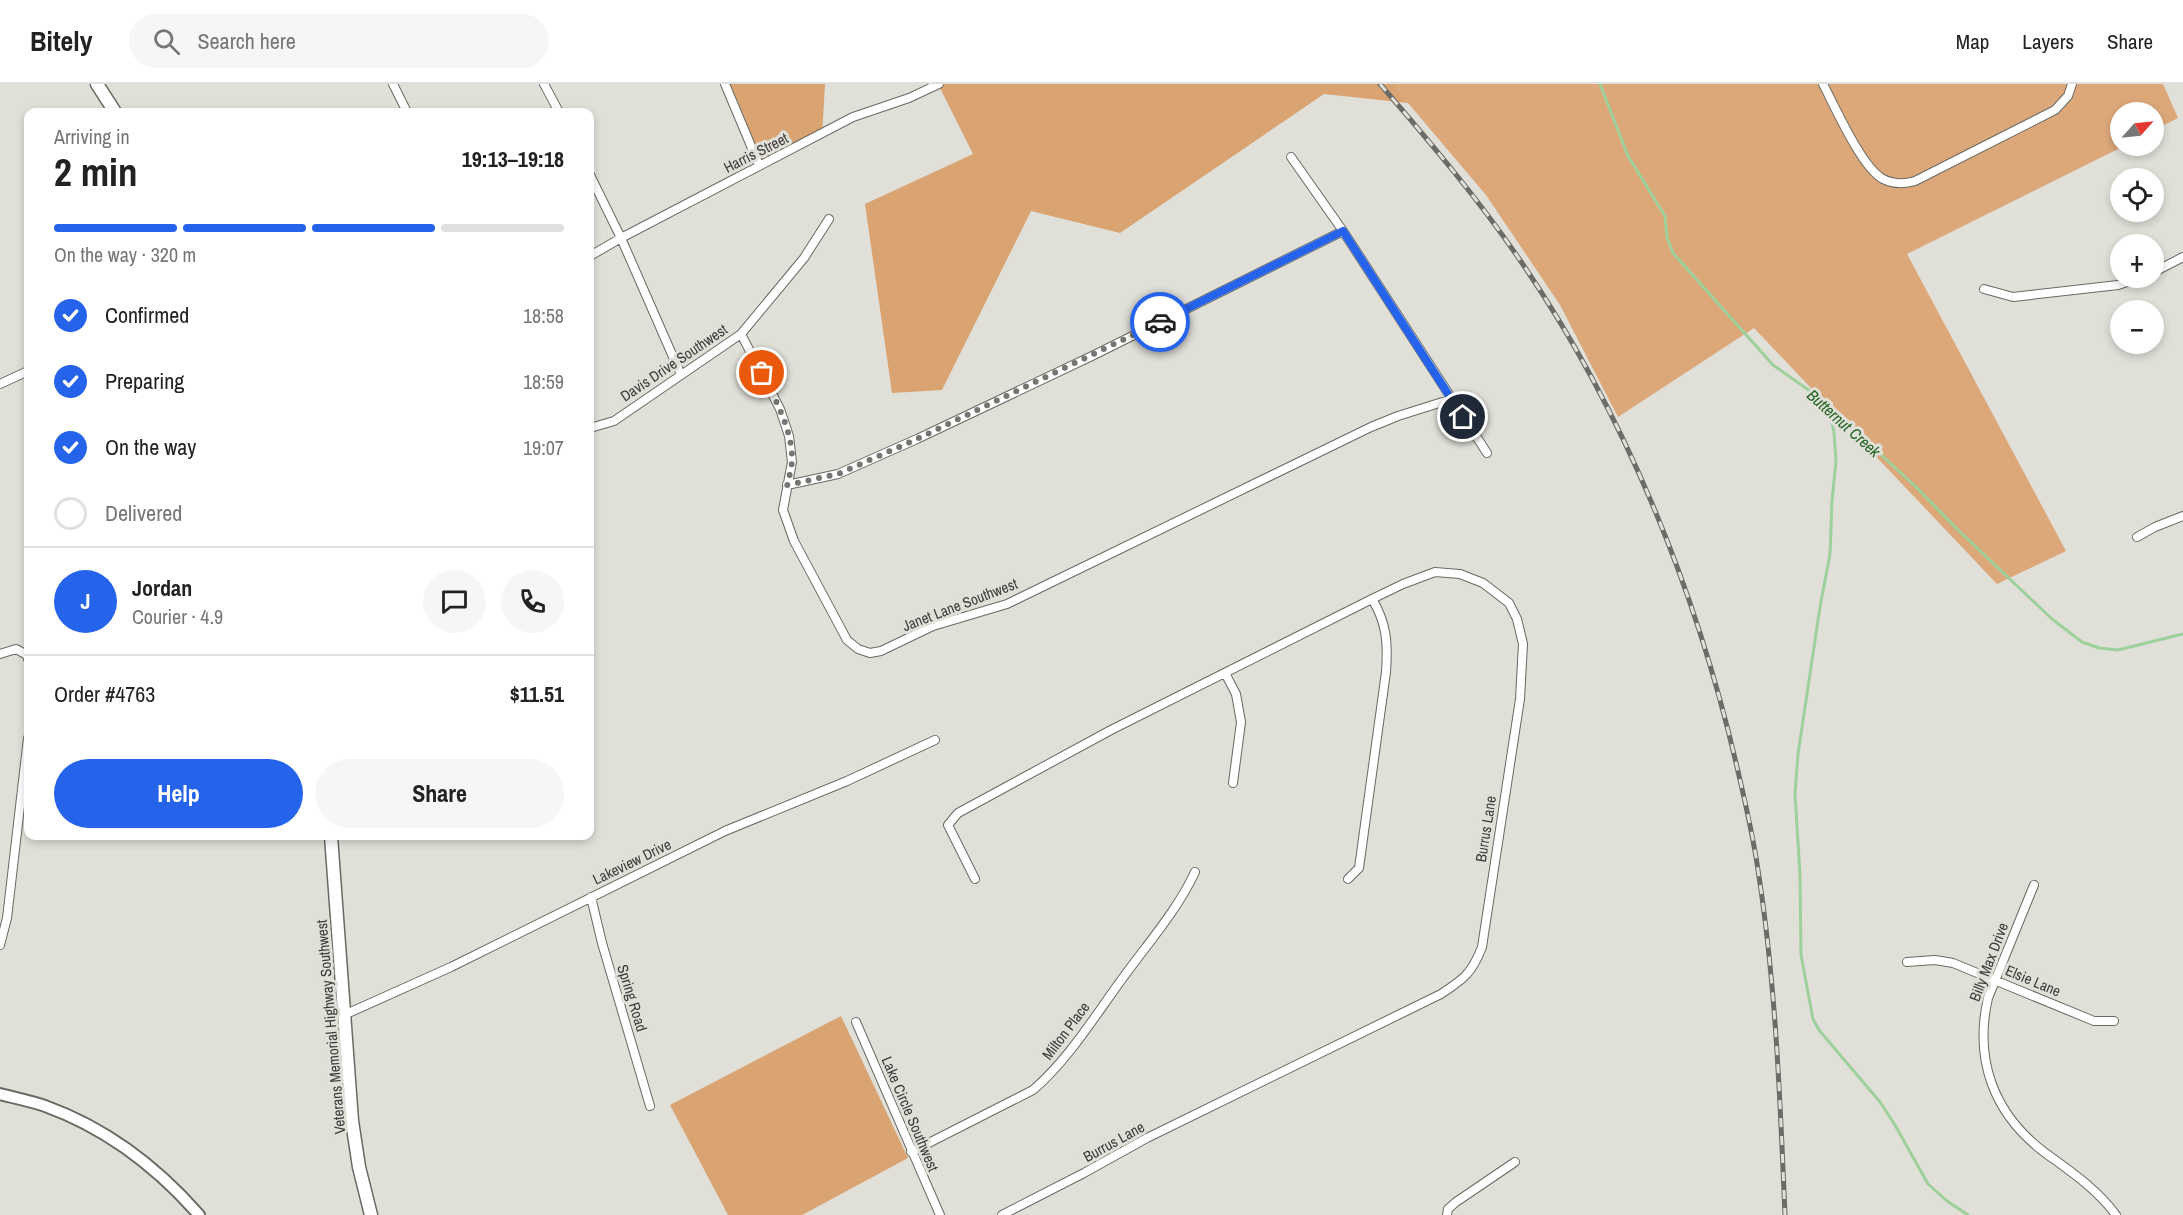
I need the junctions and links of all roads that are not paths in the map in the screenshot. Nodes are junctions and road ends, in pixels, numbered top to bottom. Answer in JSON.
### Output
{"nodes":[{"id":1,"x":97,"y":84,"type":"edge"},
{"id":2,"x":393,"y":84,"type":"edge"},
{"id":3,"x":544,"y":84,"type":"edge"},
{"id":4,"x":724,"y":84,"type":"edge"},
{"id":5,"x":939,"y":84,"type":"edge"},
{"id":6,"x":1834,"y":84,"type":"edge"},
{"id":7,"x":2072,"y":84,"type":"edge"},
{"id":8,"x":1824,"y":86,"type":"edge"},
{"id":9,"x":112,"y":108,"type":"edge"},
{"id":10,"x":404,"y":108,"type":"edge"},
{"id":11,"x":557,"y":108,"type":"edge"},
{"id":12,"x":1291,"y":157,"type":"dead end"},
{"id":13,"x":759,"y":165,"type":"junction"},
{"id":14,"x":594,"y":183,"type":"edge"},
{"id":15,"x":829,"y":219,"type":"dead end"},
{"id":16,"x":1343,"y":231,"type":"junction"},
{"id":17,"x":621,"y":238,"type":"junction"},
{"id":18,"x":594,"y":254,"type":"edge"},
{"id":19,"x":2183,"y":258,"type":"edge"},
{"id":20,"x":2164,"y":267,"type":"edge"},
{"id":21,"x":2110,"y":286,"type":"edge"},
{"id":22,"x":1983,"y":289,"type":"dead end"},
{"id":23,"x":741,"y":334,"type":"junction"},
{"id":24,"x":24,"y":373,"type":"edge"},
{"id":25,"x":681,"y":375,"type":"junction"},
{"id":26,"x":0,"y":384,"type":"edge"},
{"id":27,"x":1452,"y":399,"type":"junction"},
{"id":28,"x":594,"y":427,"type":"edge"},
{"id":29,"x":1487,"y":453,"type":"dead end"},
{"id":30,"x":787,"y":485,"type":"junction"},
{"id":31,"x":2183,"y":516,"type":"edge"},
{"id":32,"x":2137,"y":537,"type":"dead end"},
{"id":33,"x":1372,"y":599,"type":"junction"},
{"id":34,"x":0,"y":654,"type":"edge"},
{"id":35,"x":24,"y":654,"type":"edge"},
{"id":36,"x":1225,"y":673,"type":"junction"},
{"id":37,"x":935,"y":740,"type":"dead end"},
{"id":38,"x":24,"y":772,"type":"edge"},
{"id":39,"x":1233,"y":783,"type":"dead end"},
{"id":40,"x":331,"y":840,"type":"edge"},
{"id":41,"x":1195,"y":872,"type":"dead end"},
{"id":42,"x":975,"y":879,"type":"dead end"},
{"id":43,"x":1348,"y":879,"type":"dead end"},
{"id":44,"x":2034,"y":885,"type":"dead end"},
{"id":45,"x":591,"y":897,"type":"junction"},
{"id":46,"x":0,"y":945,"type":"edge"},
{"id":47,"x":1907,"y":962,"type":"dead end"},
{"id":48,"x":1994,"y":979,"type":"junction"},
{"id":49,"x":344,"y":1016,"type":"junction"},
{"id":50,"x":2114,"y":1021,"type":"dead end"},
{"id":51,"x":856,"y":1023,"type":"dead end"},
{"id":52,"x":0,"y":1094,"type":"edge"},
{"id":53,"x":650,"y":1106,"type":"dead end"},
{"id":54,"x":911,"y":1152,"type":"junction"},
{"id":55,"x":1515,"y":1162,"type":"dead end"},
{"id":56,"x":199,"y":1215,"type":"edge"},
{"id":57,"x":371,"y":1215,"type":"edge"},
{"id":58,"x":940,"y":1215,"type":"edge"},
{"id":59,"x":1002,"y":1215,"type":"edge"},
{"id":60,"x":1448,"y":1215,"type":"edge"},
{"id":61,"x":2116,"y":1215,"type":"edge"}],
"edges":[{"from":1,"to":9,"type":"main road"},
{"from":2,"to":10,"type":"street"},
{"from":3,"to":11,"type":"street"},
{"from":4,"to":13,"type":"street"},
{"from":5,"to":13,"type":"street","name":"Harris Street"},
{"from":6,"to":8,"type":"street"},
{"from":7,"to":8,"type":"street"},
{"from":12,"to":16,"type":"street"},
{"from":13,"to":17,"type":"street","name":"Harris Street"},
{"from":14,"to":17,"type":"street"},
{"from":15,"to":23,"type":"street","name":"Davis Drive Southwest"},
{"from":16,"to":27,"type":"street"},
{"from":16,"to":30,"type":"street"},
{"from":17,"to":18,"type":"street","name":"Harris Street"},
{"from":17,"to":25,"type":"street"},
{"from":19,"to":20,"type":"street"},
{"from":21,"to":22,"type":"street"},
{"from":23,"to":25,"type":"street","name":"Davis Drive Southwest"},
{"from":23,"to":30,"type":"street","name":"Janet Lane Southwest"},
{"from":24,"to":26,"type":"street"},
{"from":25,"to":28,"type":"street","name":"Davis Drive Southwest"},
{"from":27,"to":29,"type":"street"},
{"from":27,"to":30,"type":"street","name":"Janet Lane Southwest"},
{"from":31,"to":32,"type":"street"},
{"from":33,"to":36,"type":"street","name":"Burrus Lane"},
{"from":33,"to":43,"type":"street"},
{"from":33,"to":59,"type":"street","name":"Burrus Lane"},
{"from":34,"to":35,"type":"street"},
{"from":36,"to":39,"type":"street"},
{"from":36,"to":42,"type":"street","name":"Burrus Lane"},
{"from":37,"to":45,"type":"street","name":"Lakeview Drive"},
{"from":38,"to":46,"type":"street"},
{"from":40,"to":49,"type":"main road","name":"Veterans Memorial Highway Southwest"},
{"from":41,"to":54,"type":"street","name":"Milton Place"},
{"from":44,"to":48,"type":"street","name":"Billy Max Drive"},
{"from":45,"to":49,"type":"street","name":"Lakeview Drive"},
{"from":45,"to":53,"type":"street","name":"Spring Road"},
{"from":47,"to":48,"type":"street","name":"Elsie Lane"},
{"from":48,"to":50,"type":"street","name":"Elsie Lane"},
{"from":48,"to":61,"type":"street","name":"Billy Max Drive"},
{"from":49,"to":57,"type":"main road","name":"Veterans Memorial Highway Southwest"},
{"from":51,"to":54,"type":"street","name":"Lake Circle Southwest"},
{"from":52,"to":56,"type":"street"},
{"from":54,"to":58,"type":"street","name":"Lake Circle Southwest"},
{"from":55,"to":60,"type":"street"}]}
